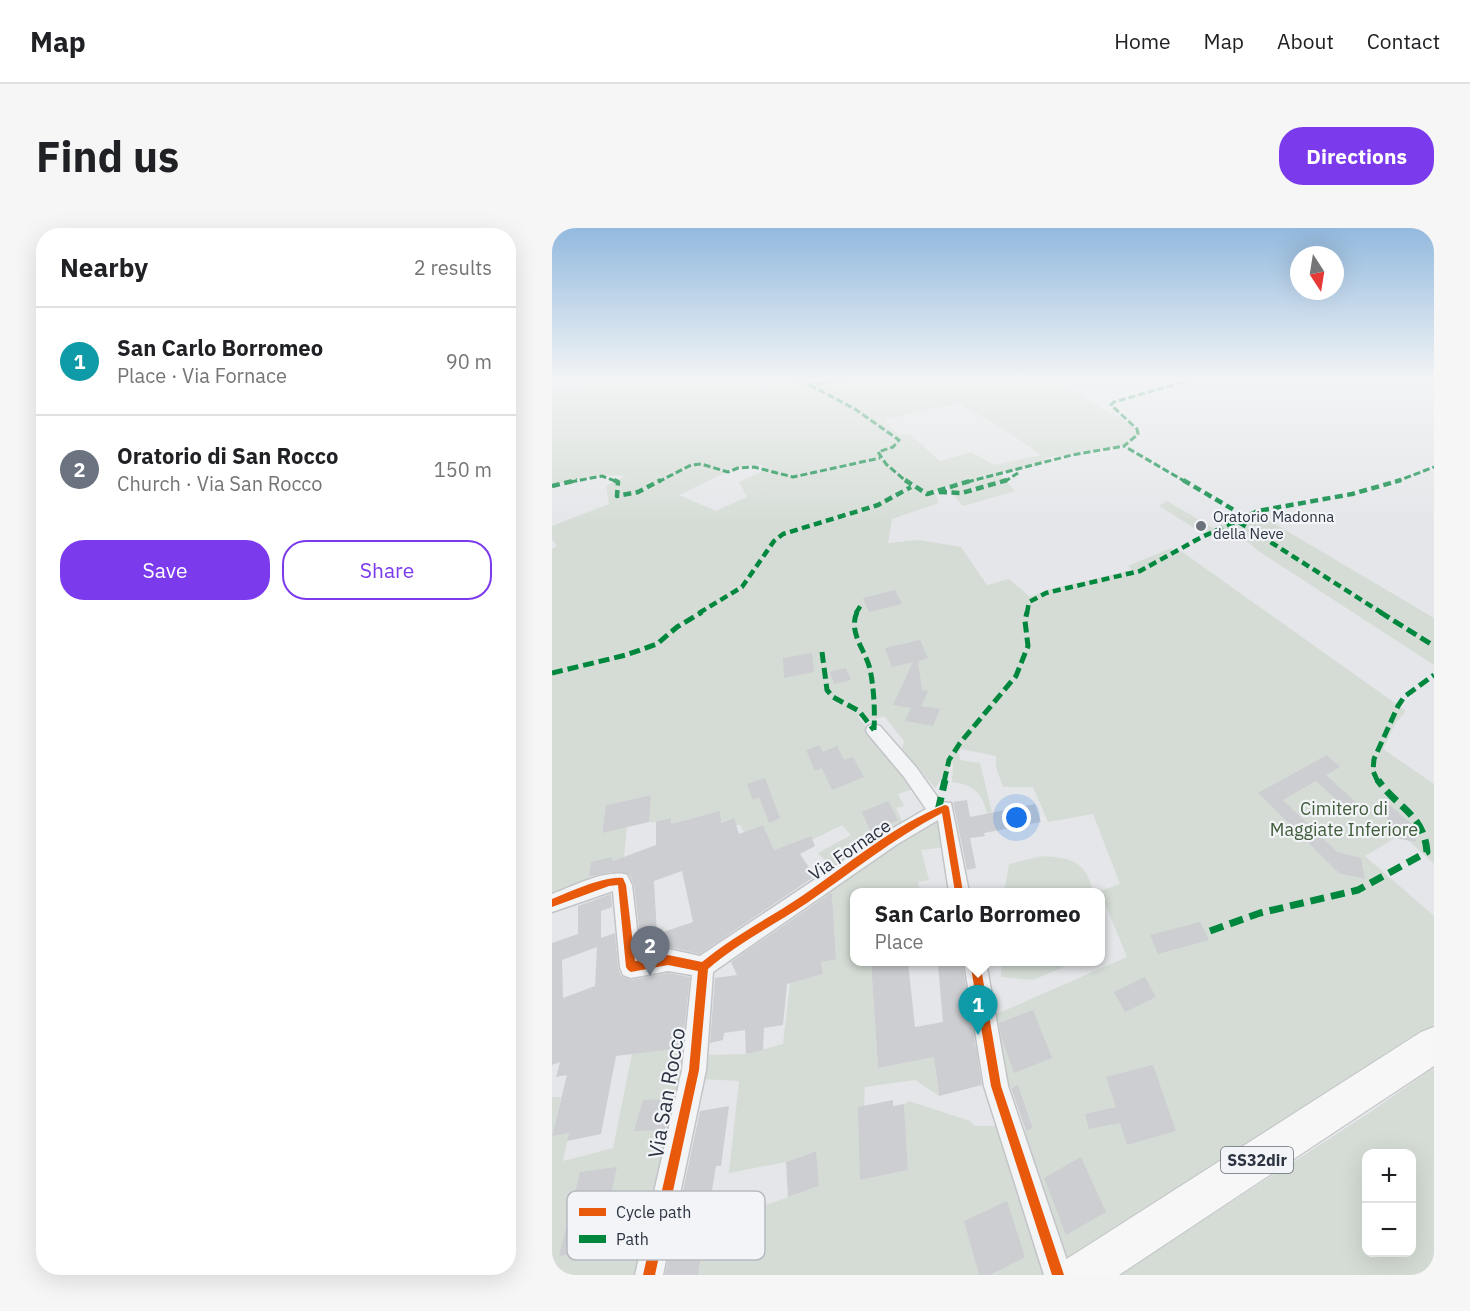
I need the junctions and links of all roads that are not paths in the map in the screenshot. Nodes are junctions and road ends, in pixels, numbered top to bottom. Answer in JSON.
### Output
{"nodes":[{"id":1,"x":874,"y":730,"type":"dead end"},
{"id":2,"x":938,"y":811,"type":"junction"},
{"id":3,"x":958,"y":888,"type":"edge"},
{"id":4,"x":552,"y":903,"type":"edge"},
{"id":5,"x":976,"y":966,"type":"edge"},
{"id":6,"x":703,"y":967,"type":"junction"},
{"id":7,"x":1434,"y":1045,"type":"edge"},
{"id":8,"x":667,"y":1191,"type":"edge"},
{"id":9,"x":652,"y":1260,"type":"edge"},
{"id":10,"x":649,"y":1275,"type":"edge"},
{"id":11,"x":1058,"y":1275,"type":"edge"},
{"id":12,"x":1080,"y":1275,"type":"edge"}],
"edges":[{"from":1,"to":2,"type":"street"},
{"from":2,"to":3,"type":"street"},
{"from":2,"to":6,"type":"street","name":"Via Fornace"},
{"from":4,"to":6,"type":"street"},
{"from":5,"to":11,"type":"street"},
{"from":6,"to":8,"type":"street","name":"Via San Rocco"},
{"from":7,"to":12,"type":"main road","number":"SS32dir"},
{"from":9,"to":10,"type":"street","name":"Via San Rocco"}]}
